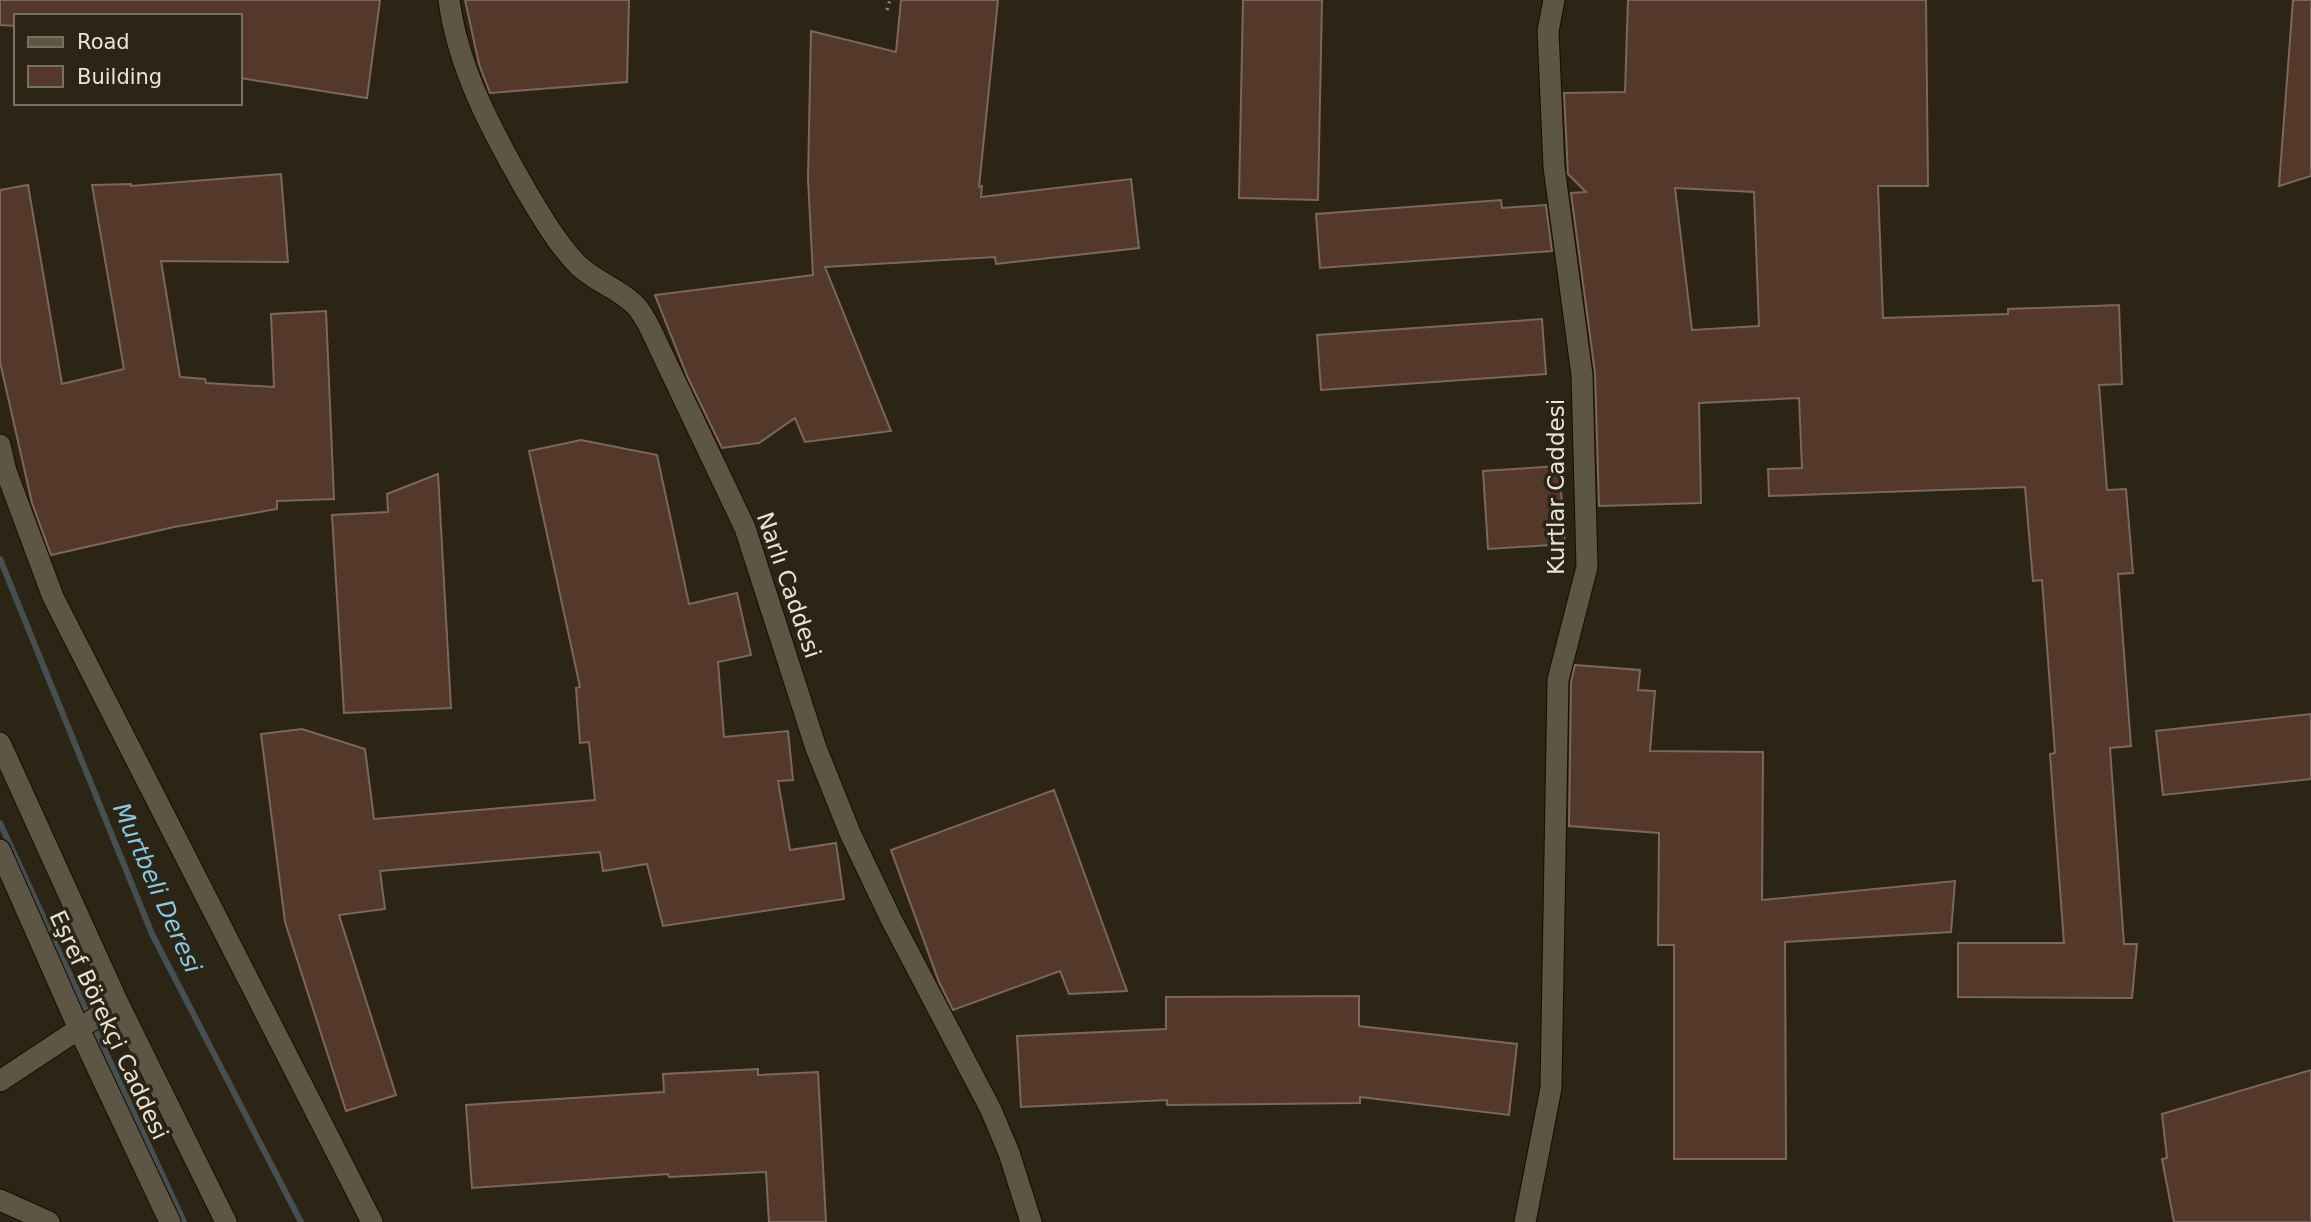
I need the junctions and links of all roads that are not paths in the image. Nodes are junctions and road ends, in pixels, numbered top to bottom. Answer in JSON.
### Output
{"nodes":[{"id":1,"x":449,"y":0,"type":"edge"},
{"id":2,"x":1554,"y":0,"type":"edge"},
{"id":3,"x":0,"y":445,"type":"edge"},
{"id":4,"x":0,"y":743,"type":"edge"},
{"id":5,"x":0,"y":850,"type":"edge"},
{"id":6,"x":118,"y":1003,"type":"junction"},
{"id":7,"x":87,"y":1024,"type":"junction"},
{"id":8,"x":0,"y":1081,"type":"edge"},
{"id":9,"x":0,"y":1200,"type":"edge"},
{"id":10,"x":48,"y":1222,"type":"edge"},
{"id":11,"x":170,"y":1222,"type":"edge"},
{"id":12,"x":226,"y":1222,"type":"edge"},
{"id":13,"x":372,"y":1222,"type":"edge"},
{"id":14,"x":1031,"y":1222,"type":"edge"},
{"id":15,"x":1525,"y":1222,"type":"edge"}],
"edges":[{"from":1,"to":14,"type":"street","name":"Narlı Caddesi"},
{"from":2,"to":15,"type":"street","name":"Kurtlar Caddesi"},
{"from":3,"to":13,"type":"street"},
{"from":4,"to":6,"type":"street"},
{"from":5,"to":7,"type":"street","name":"Eşref Börekçi Caddesi"},
{"from":6,"to":7,"type":"street"},
{"from":6,"to":12,"type":"street"},
{"from":7,"to":8,"type":"street"},
{"from":7,"to":11,"type":"street","name":"Eşref Börekçi Caddesi"},
{"from":9,"to":10,"type":"street"}]}
